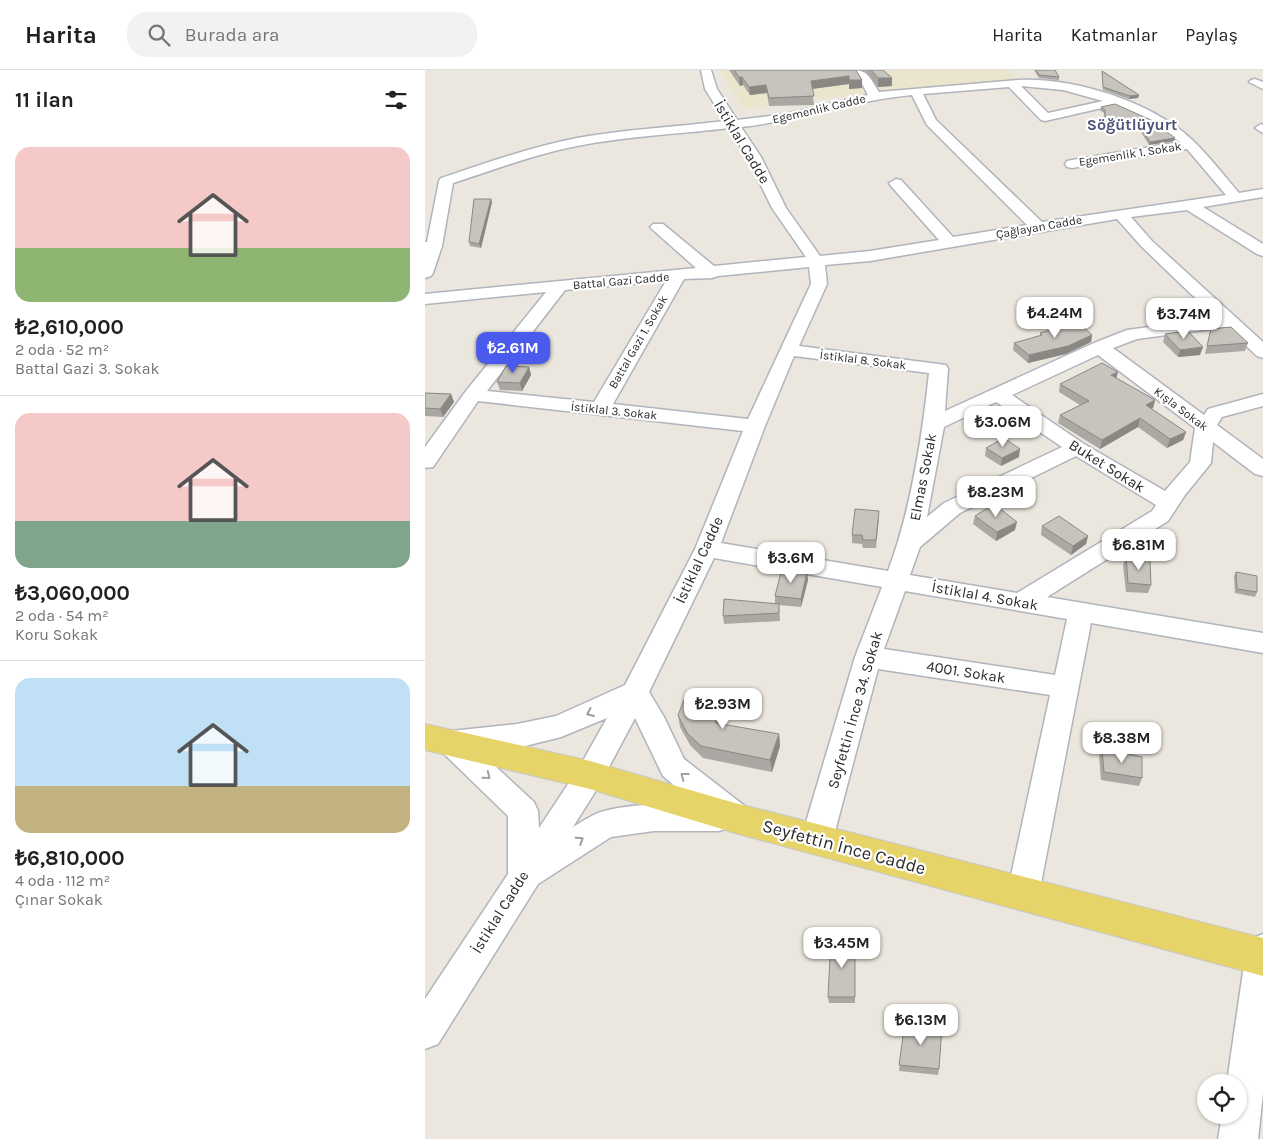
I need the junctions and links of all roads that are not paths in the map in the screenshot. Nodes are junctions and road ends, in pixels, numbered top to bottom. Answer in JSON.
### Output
{"nodes":[{"id":1,"x":707,"y":70,"type":"edge"},
{"id":2,"x":855,"y":70,"type":"edge"},
{"id":3,"x":1035,"y":71,"type":"edge"},
{"id":4,"x":1018,"y":80,"type":"junction"},
{"id":5,"x":916,"y":92,"type":"junction"},
{"id":6,"x":875,"y":96,"type":"junction"},
{"id":7,"x":1115,"y":101,"type":"junction"},
{"id":8,"x":732,"y":124,"type":"junction"},
{"id":9,"x":1188,"y":145,"type":"junction"},
{"id":10,"x":1072,"y":164,"type":"dead end"},
{"id":11,"x":896,"y":182,"type":"dead end"},
{"id":12,"x":1263,"y":193,"type":"edge"},
{"id":13,"x":1235,"y":197,"type":"junction"},
{"id":14,"x":1190,"y":205,"type":"junction"},
{"id":15,"x":1121,"y":215,"type":"junction"},
{"id":16,"x":658,"y":227,"type":"dead end"},
{"id":17,"x":1038,"y":227,"type":"junction"},
{"id":18,"x":950,"y":243,"type":"junction"},
{"id":19,"x":429,"y":246,"type":"edge"},
{"id":20,"x":1263,"y":251,"type":"edge"},
{"id":21,"x":816,"y":261,"type":"junction"},
{"id":22,"x":425,"y":272,"type":"edge"},
{"id":23,"x":712,"y":273,"type":"junction"},
{"id":24,"x":677,"y":276,"type":"junction"},
{"id":25,"x":559,"y":287,"type":"junction"},
{"id":26,"x":425,"y":299,"type":"edge"},
{"id":27,"x":1229,"y":321,"type":"junction"},
{"id":28,"x":1100,"y":347,"type":"junction"},
{"id":29,"x":788,"y":350,"type":"junction"},
{"id":30,"x":1263,"y":352,"type":"edge"},
{"id":31,"x":939,"y":369,"type":"joint"},
{"id":32,"x":997,"y":394,"type":"junction"},
{"id":33,"x":473,"y":395,"type":"junction"},
{"id":34,"x":1263,"y":400,"type":"edge"},
{"id":35,"x":599,"y":409,"type":"junction"},
{"id":36,"x":933,"y":424,"type":"junction"},
{"id":37,"x":755,"y":426,"type":"junction"},
{"id":38,"x":1205,"y":427,"type":"junction"},
{"id":39,"x":1077,"y":448,"type":"junction"},
{"id":40,"x":425,"y":462,"type":"edge"},
{"id":41,"x":1263,"y":469,"type":"edge"},
{"id":42,"x":1168,"y":503,"type":"junction"},
{"id":43,"x":909,"y":544,"type":"junction"},
{"id":44,"x":707,"y":549,"type":"junction"},
{"id":45,"x":896,"y":581,"type":"junction"},
{"id":46,"x":1021,"y":602,"type":"junction"},
{"id":47,"x":1081,"y":612,"type":"junction"},
{"id":48,"x":1263,"y":642,"type":"edge"},
{"id":49,"x":867,"y":657,"type":"junction"},
{"id":50,"x":1065,"y":687,"type":"junction"},
{"id":51,"x":635,"y":693,"type":"junction"},
{"id":52,"x":438,"y":740,"type":"edge"},
{"id":53,"x":590,"y":775,"type":"junction"},
{"id":54,"x":735,"y":818,"type":"junction"},
{"id":55,"x":817,"y":840,"type":"junction"},
{"id":56,"x":524,"y":875,"type":"junction"},
{"id":57,"x":1023,"y":894,"type":"junction"},
{"id":58,"x":1263,"y":951,"type":"edge"},
{"id":59,"x":1263,"y":957,"type":"edge"},
{"id":60,"x":425,"y":1031,"type":"edge"},
{"id":61,"x":1238,"y":1139,"type":"edge"}],
"edges":[{"from":1,"to":8,"type":"street","name":"İstiklal Cadde"},
{"from":2,"to":6,"type":"street"},
{"from":3,"to":4,"type":"street"},
{"from":4,"to":5,"type":"street","name":"Egemenlik Cadde"},
{"from":4,"to":7,"type":"street","name":"Egemenlik Cadde"},
{"from":4,"to":7,"type":"street"},
{"from":5,"to":6,"type":"street","name":"Egemenlik Cadde"},
{"from":5,"to":17,"type":"street"},
{"from":6,"to":8,"type":"street","name":"Egemenlik Cadde"},
{"from":7,"to":9,"type":"street","name":"Egemenlik Cadde"},
{"from":8,"to":19,"type":"street","name":"Egemenlik Cadde"},
{"from":8,"to":21,"type":"street","name":"İstiklal Cadde"},
{"from":9,"to":10,"type":"street","name":"Egemenlik 1. Sokak"},
{"from":9,"to":13,"type":"street","name":"Egemenlik Cadde"},
{"from":11,"to":18,"type":"street"},
{"from":12,"to":13,"type":"street","name":"Çağlayan Cadde"},
{"from":13,"to":14,"type":"street","name":"Çağlayan Cadde"},
{"from":14,"to":15,"type":"street","name":"Çağlayan Cadde"},
{"from":14,"to":20,"type":"street"},
{"from":15,"to":17,"type":"street","name":"Çağlayan Cadde"},
{"from":15,"to":27,"type":"street"},
{"from":16,"to":23,"type":"street"},
{"from":17,"to":18,"type":"street","name":"Çağlayan Cadde"},
{"from":18,"to":21,"type":"street","name":"Çağlayan Cadde"},
{"from":19,"to":22,"type":"street"},
{"from":21,"to":23,"type":"street","name":"Battal Gazi Cadde"},
{"from":21,"to":29,"type":"street","name":"İstiklal Cadde"},
{"from":23,"to":24,"type":"street","name":"Battal Gazi Cadde"},
{"from":24,"to":25,"type":"street","name":"Battal Gazi Cadde"},
{"from":24,"to":35,"type":"street","name":"Battal Gazi 1. Sokak"},
{"from":25,"to":26,"type":"street","name":"Battal Gazi Cadde"},
{"from":25,"to":33,"type":"street"},
{"from":27,"to":28,"type":"street"},
{"from":27,"to":30,"type":"street"},
{"from":28,"to":32,"type":"street"},
{"from":28,"to":38,"type":"street","name":"Kışla Sokak"},
{"from":29,"to":31,"type":"street","name":"İstiklal 8. Sokak"},
{"from":29,"to":37,"type":"street","name":"İstiklal Cadde"},
{"from":31,"to":36,"type":"street","name":"Elmas Sokak"},
{"from":32,"to":36,"type":"street"},
{"from":32,"to":39,"type":"street","name":"Buket Sokak"},
{"from":33,"to":35,"type":"street","name":"İstiklal 3. Sokak"},
{"from":33,"to":40,"type":"street"},
{"from":34,"to":38,"type":"street"},
{"from":35,"to":37,"type":"street","name":"İstiklal 3. Sokak"},
{"from":36,"to":43,"type":"street","name":"Elmas Sokak"},
{"from":37,"to":44,"type":"street","name":"İstiklal Cadde"},
{"from":38,"to":41,"type":"street","name":"Kışla Sokak"},
{"from":38,"to":42,"type":"street"},
{"from":39,"to":42,"type":"street","name":"Buket Sokak"},
{"from":39,"to":43,"type":"street"},
{"from":42,"to":46,"type":"street"},
{"from":43,"to":45,"type":"street","name":"Elmas Sokak"},
{"from":44,"to":45,"type":"street","name":"İstiklal 4. Sokak"},
{"from":44,"to":51,"type":"street","name":"İstiklal Cadde"},
{"from":45,"to":46,"type":"street","name":"İstiklal 4. Sokak"},
{"from":45,"to":49,"type":"street","name":"Seyfettin İnce 34. Sokak"},
{"from":46,"to":47,"type":"street","name":"İstiklal 4. Sokak"},
{"from":47,"to":48,"type":"street","name":"İstiklal 4. Sokak"},
{"from":47,"to":50,"type":"street"},
{"from":49,"to":50,"type":"street","name":"4001. Sokak"},
{"from":49,"to":55,"type":"street","name":"Seyfettin İnce 34. Sokak"},
{"from":50,"to":57,"type":"street"},
{"from":51,"to":52,"type":"street","one_way":true},
{"from":51,"to":53,"type":"street","name":"İstiklal Cadde"},
{"from":54,"to":51,"type":"street","one_way":true},
{"from":52,"to":53,"type":"main road","name":"Seyfettin İnce Cadde"},
{"from":52,"to":56,"type":"street","one_way":true},
{"from":53,"to":54,"type":"main road","name":"Seyfettin İnce Cadde"},
{"from":53,"to":56,"type":"street","name":"İstiklal Cadde"},
{"from":54,"to":55,"type":"main road","name":"Seyfettin İnce Cadde"},
{"from":56,"to":54,"type":"street","one_way":true},
{"from":55,"to":57,"type":"main road","name":"Seyfettin İnce Cadde"},
{"from":56,"to":60,"type":"street","name":"İstiklal Cadde"},
{"from":57,"to":59,"type":"main road","name":"Seyfettin İnce Cadde"},
{"from":58,"to":59,"type":"street"},
{"from":59,"to":61,"type":"street"}]}
